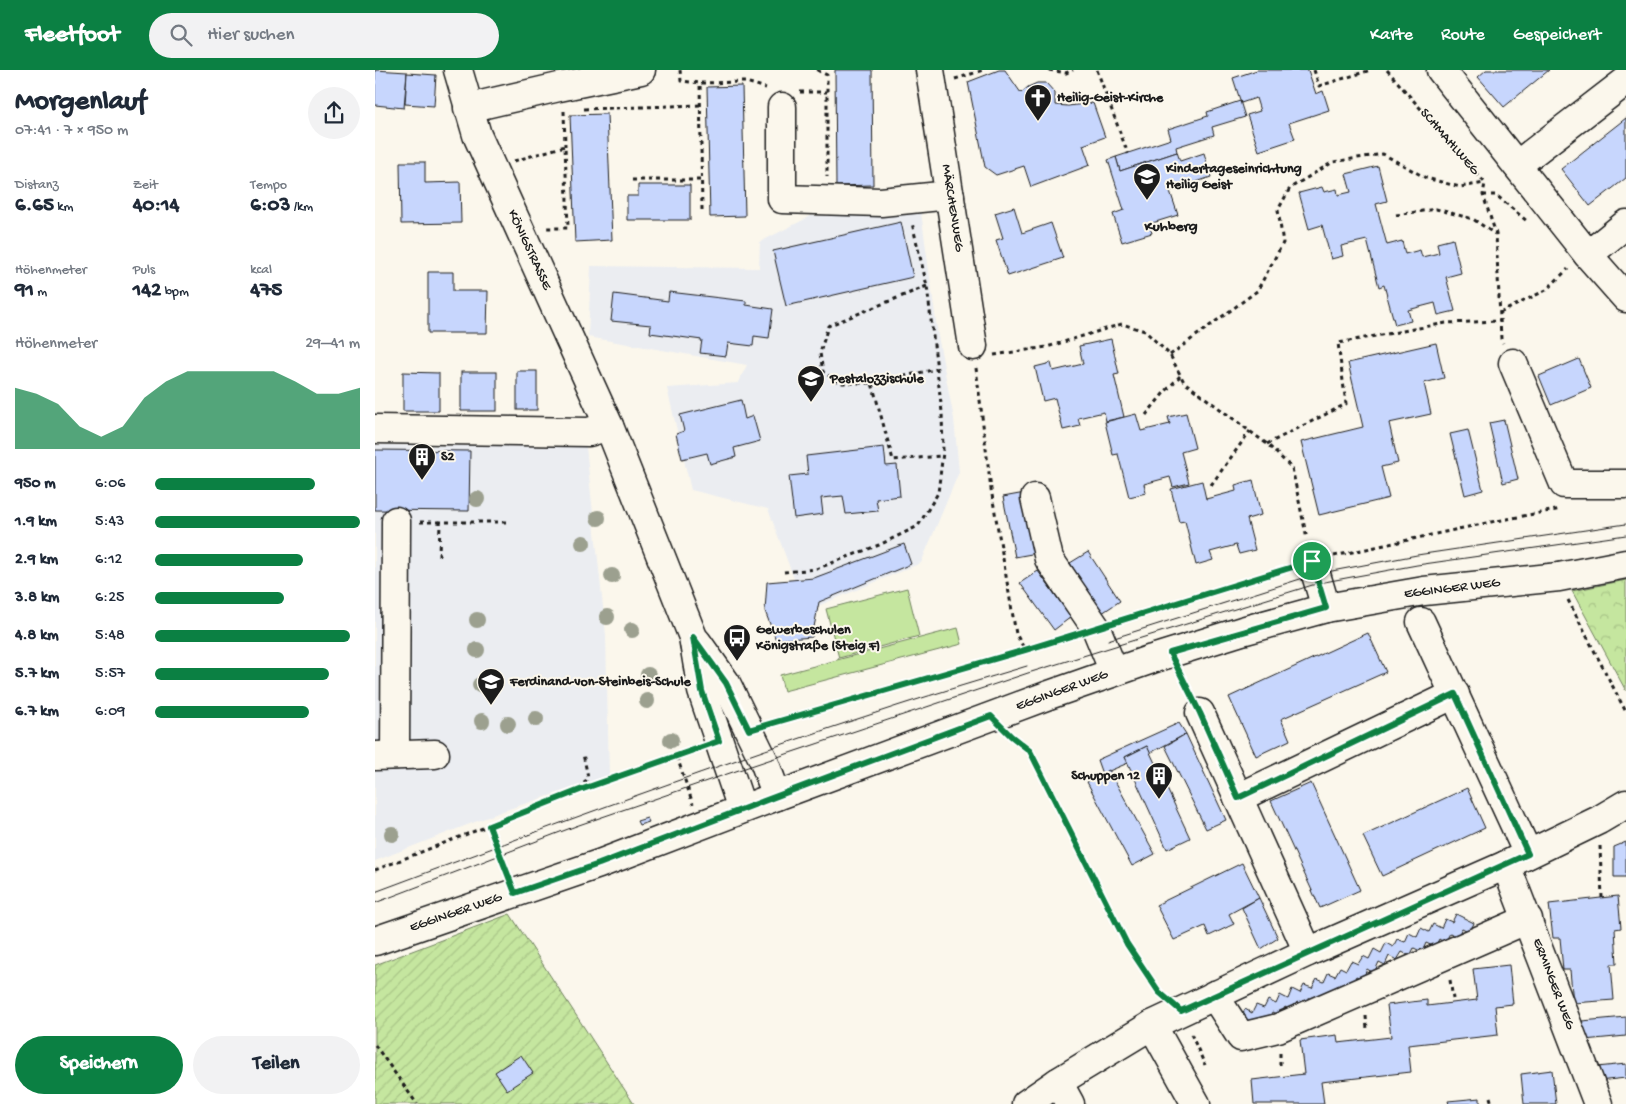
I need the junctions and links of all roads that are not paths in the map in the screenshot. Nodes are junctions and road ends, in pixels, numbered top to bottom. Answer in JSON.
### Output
{"nodes":[{"id":1,"x":458,"y":70,"type":"edge"},
{"id":2,"x":641,"y":70,"type":"edge"},
{"id":3,"x":930,"y":70,"type":"edge"},
{"id":4,"x":1446,"y":72,"type":"edge"},
{"id":5,"x":1626,"y":81,"type":"edge"},
{"id":6,"x":782,"y":96,"type":"road end"},
{"id":7,"x":468,"y":108,"type":"junction"},
{"id":8,"x":1517,"y":165,"type":"junction"},
{"id":9,"x":950,"y":195,"type":"junction"},
{"id":10,"x":1626,"y":224,"type":"edge"},
{"id":11,"x":1579,"y":261,"type":"junction"},
{"id":12,"x":1626,"y":298,"type":"edge"},
{"id":13,"x":983,"y":351,"type":"road end"},
{"id":14,"x":1513,"y":363,"type":"dead end"},
{"id":15,"x":609,"y":426,"type":"junction"},
{"id":16,"x":375,"y":429,"type":"edge"},
{"id":17,"x":1626,"y":484,"type":"edge"},
{"id":18,"x":1035,"y":498,"type":"dead end"},
{"id":19,"x":396,"y":521,"type":"dead end"},
{"id":20,"x":1312,"y":561,"type":"road end"},
{"id":21,"x":1626,"y":564,"type":"edge"},
{"id":22,"x":1326,"y":608,"type":"junction"},
{"id":23,"x":1421,"y":622,"type":"dead end"},
{"id":24,"x":693,"y":637,"type":"junction"},
{"id":25,"x":1114,"y":672,"type":"junction"},
{"id":26,"x":1455,"y":694,"type":"junction"},
{"id":27,"x":1200,"y":713,"type":"road end"},
{"id":28,"x":435,"y":754,"type":"dead end"},
{"id":29,"x":385,"y":756,"type":"edge"},
{"id":30,"x":777,"y":796,"type":"junction"},
{"id":31,"x":1238,"y":798,"type":"junction"},
{"id":32,"x":1626,"y":804,"type":"edge"},
{"id":33,"x":742,"y":809,"type":"junction"},
{"id":34,"x":1517,"y":859,"type":"junction"},
{"id":35,"x":1528,"y":920,"type":"junction"},
{"id":36,"x":375,"y":940,"type":"edge"},
{"id":37,"x":1308,"y":952,"type":"junction"},
{"id":38,"x":1214,"y":995,"type":"junction"},
{"id":39,"x":1152,"y":1025,"type":"junction"},
{"id":40,"x":1064,"y":1093,"type":"edge"},
{"id":41,"x":1026,"y":1104,"type":"edge"},
{"id":42,"x":1196,"y":1104,"type":"edge"},
{"id":43,"x":1598,"y":1104,"type":"edge"}],
"edges":[{"from":1,"to":7,"type":"street","name":"KÖNIGSTRASSE"},
{"from":2,"to":7,"type":"street"},
{"from":3,"to":9,"type":"street","name":"MÄRCHENWEG"},
{"from":4,"to":8,"type":"street"},
{"from":5,"to":8,"type":"street"},
{"from":6,"to":9,"type":"street"},
{"from":7,"to":15,"type":"street","name":"KÖNIGSTRASSE"},
{"from":8,"to":11,"type":"street"},
{"from":9,"to":13,"type":"street","name":"MÄRCHENWEG"},
{"from":10,"to":11,"type":"street"},
{"from":11,"to":12,"type":"street"},
{"from":14,"to":17,"type":"street"},
{"from":15,"to":16,"type":"street"},
{"from":15,"to":24,"type":"street","name":"KÖNIGSTRASSE"},
{"from":18,"to":25,"type":"street"},
{"from":19,"to":29,"type":"street"},
{"from":20,"to":22,"type":"street"},
{"from":21,"to":22,"type":"street","name":"EGGINGER WEG"},
{"from":22,"to":25,"type":"street","name":"EGGINGER WEG"},
{"from":23,"to":26,"type":"street","name":"ERMINGER WEG"},
{"from":24,"to":30,"type":"street","name":"KÖNIGSTRASSE"},
{"from":24,"to":33,"type":"street","name":"KÖNIGSTRASSE"},
{"from":25,"to":30,"type":"street","name":"EGGINGER WEG"},
{"from":26,"to":31,"type":"street"},
{"from":26,"to":34,"type":"street","name":"ERMINGER WEG"},
{"from":27,"to":31,"type":"street"},
{"from":28,"to":29,"type":"street"},
{"from":30,"to":33,"type":"street","name":"EGGINGER WEG"},
{"from":31,"to":37,"type":"street"},
{"from":32,"to":34,"type":"street"},
{"from":33,"to":36,"type":"street","name":"EGGINGER WEG"},
{"from":34,"to":35,"type":"street","name":"ERMINGER WEG"},
{"from":34,"to":37,"type":"street"},
{"from":35,"to":38,"type":"street"},
{"from":35,"to":43,"type":"street","name":"ERMINGER WEG"},
{"from":37,"to":38,"type":"street"},
{"from":38,"to":39,"type":"street"},
{"from":39,"to":40,"type":"street"},
{"from":39,"to":42,"type":"street"},
{"from":40,"to":41,"type":"street"}]}
